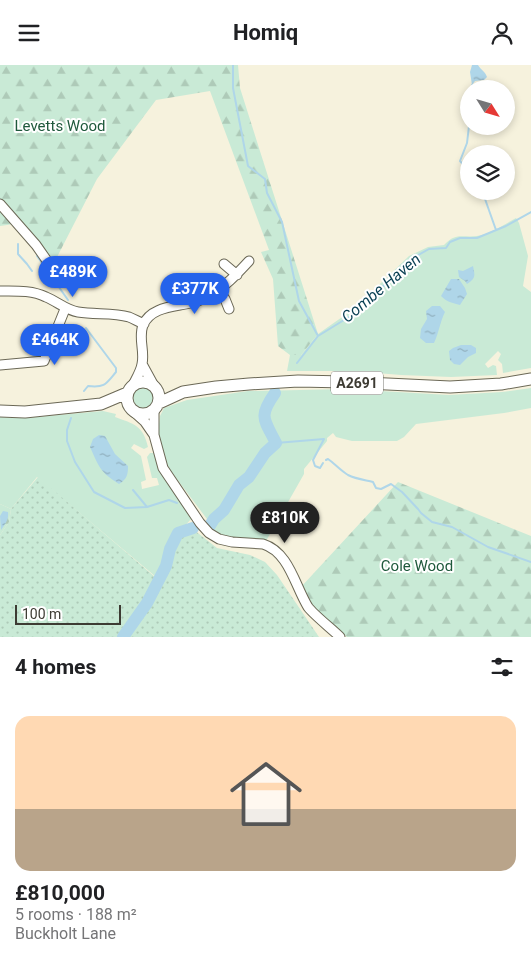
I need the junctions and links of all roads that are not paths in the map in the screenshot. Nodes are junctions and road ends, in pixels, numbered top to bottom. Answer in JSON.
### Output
{"nodes":[{"id":1,"x":0,"y":204,"type":"edge"},
{"id":2,"x":249,"y":261,"type":"dead end"},
{"id":3,"x":224,"y":264,"type":"dead end"},
{"id":4,"x":50,"y":265,"type":"dead end"},
{"id":5,"x":237,"y":275,"type":"junction"},
{"id":6,"x":219,"y":290,"type":"junction"},
{"id":7,"x":0,"y":291,"type":"edge"},
{"id":8,"x":66,"y":309,"type":"junction"},
{"id":9,"x":229,"y":309,"type":"dead end"},
{"id":10,"x":144,"y":324,"type":"junction"},
{"id":11,"x":142,"y":364,"type":"junction"},
{"id":12,"x":0,"y":365,"type":"edge"},
{"id":13,"x":531,"y":379,"type":"edge"},
{"id":14,"x":155,"y":388,"type":"junction"},
{"id":15,"x":130,"y":389,"type":"junction"},
{"id":16,"x":184,"y":392,"type":"junction"},
{"id":17,"x":101,"y":405,"type":"junction"},
{"id":18,"x":156,"y":407,"type":"junction"},
{"id":19,"x":0,"y":411,"type":"edge"},
{"id":20,"x":133,"y":412,"type":"junction"},
{"id":21,"x":154,"y":435,"type":"junction"},
{"id":22,"x":340,"y":637,"type":"edge"}],
"edges":[{"from":1,"to":4,"type":"street"},
{"from":2,"to":5,"type":"street"},
{"from":3,"to":5,"type":"street"},
{"from":5,"to":6,"type":"street"},
{"from":6,"to":9,"type":"street"},
{"from":6,"to":10,"type":"street"},
{"from":7,"to":8,"type":"street"},
{"from":8,"to":10,"type":"street"},
{"from":8,"to":12,"type":"street"},
{"from":10,"to":11,"type":"street"},
{"from":11,"to":14,"type":"street"},
{"from":11,"to":15,"type":"street"},
{"from":13,"to":16,"type":"main road","number":"A2691"},
{"from":14,"to":15,"type":"main road"},
{"from":14,"to":16,"type":"main road","number":"A2691"},
{"from":14,"to":18,"type":"main road"},
{"from":15,"to":17,"type":"main road"},
{"from":15,"to":20,"type":"main road"},
{"from":16,"to":18,"type":"main road","number":"A2691"},
{"from":17,"to":19,"type":"main road"},
{"from":17,"to":20,"type":"main road"},
{"from":18,"to":20,"type":"main road"},
{"from":18,"to":21,"type":"street"},
{"from":20,"to":21,"type":"street"},
{"from":21,"to":22,"type":"street"}]}
